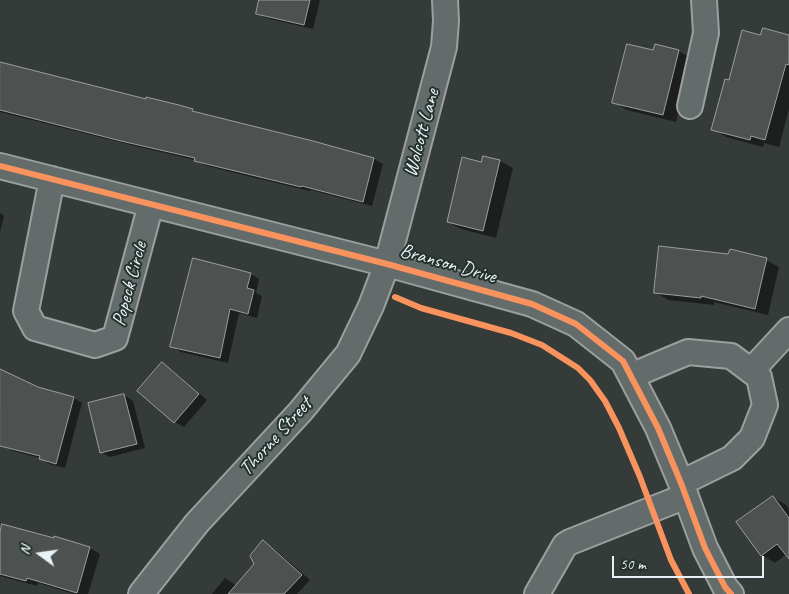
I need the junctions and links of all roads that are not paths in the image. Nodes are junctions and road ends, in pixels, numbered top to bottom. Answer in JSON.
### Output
{"nodes":[{"id":1,"x":445,"y":0,"type":"edge"},
{"id":2,"x":704,"y":0,"type":"edge"},
{"id":3,"x":690,"y":106,"type":"dead end"},
{"id":4,"x":0,"y":166,"type":"edge"},
{"id":5,"x":52,"y":179,"type":"junction"},
{"id":6,"x":151,"y":204,"type":"junction"},
{"id":7,"x":387,"y":264,"type":"junction"},
{"id":8,"x":789,"y":330,"type":"edge"},
{"id":9,"x":752,"y":371,"type":"junction"},
{"id":10,"x":631,"y":376,"type":"junction"},
{"id":11,"x":684,"y":490,"type":"junction"},
{"id":12,"x":141,"y":594,"type":"edge"},
{"id":13,"x":537,"y":594,"type":"edge"},
{"id":14,"x":731,"y":594,"type":"edge"}],
"edges":[{"from":1,"to":7,"type":"street","name":"Wolcott Lane"},
{"from":2,"to":3,"type":"street"},
{"from":4,"to":5,"type":"street","name":"Branson Drive"},
{"from":5,"to":6,"type":"street","name":"Branson Drive"},
{"from":5,"to":6,"type":"street","name":"Popeck Circle"},
{"from":6,"to":7,"type":"street","name":"Branson Drive"},
{"from":7,"to":10,"type":"street","name":"Branson Drive"},
{"from":7,"to":12,"type":"street","name":"Thorne Street"},
{"from":8,"to":9,"type":"street"},
{"from":9,"to":10,"type":"street"},
{"from":9,"to":11,"type":"street"},
{"from":10,"to":11,"type":"street","name":"Branson Drive"},
{"from":11,"to":13,"type":"street"},
{"from":11,"to":14,"type":"street","name":"Branson Drive"}]}
